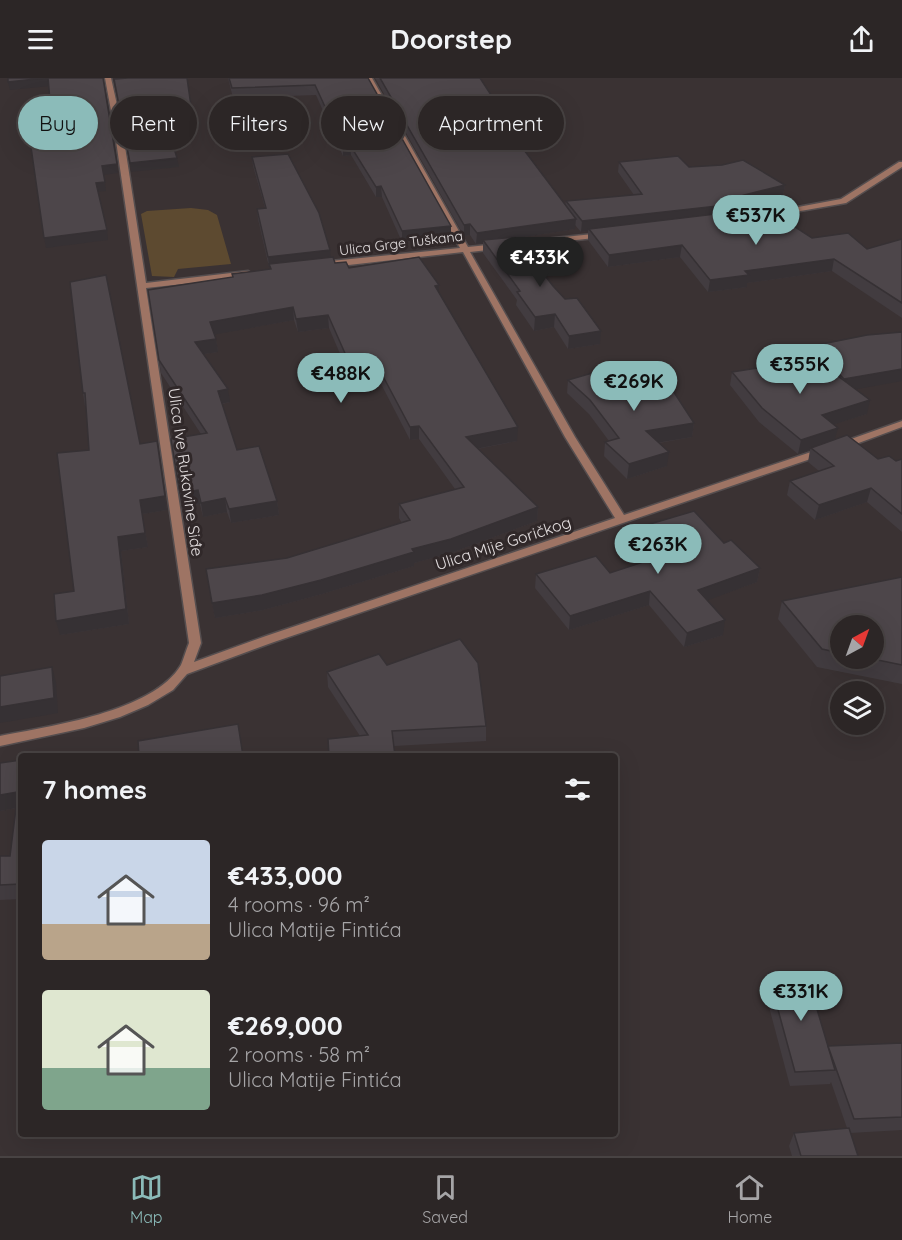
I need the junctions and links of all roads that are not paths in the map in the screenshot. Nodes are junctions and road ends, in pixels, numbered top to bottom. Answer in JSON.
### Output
{"nodes":[{"id":1,"x":369,"y":78,"type":"edge"},
{"id":2,"x":109,"y":81,"type":"edge"},
{"id":3,"x":120,"y":82,"type":"edge"},
{"id":4,"x":902,"y":164,"type":"edge"},
{"id":5,"x":754,"y":217,"type":"edge"},
{"id":6,"x":616,"y":233,"type":"edge"},
{"id":7,"x":465,"y":249,"type":"junction"},
{"id":8,"x":325,"y":265,"type":"edge"},
{"id":9,"x":255,"y":273,"type":"edge"},
{"id":10,"x":142,"y":285,"type":"junction"},
{"id":11,"x":902,"y":424,"type":"edge"},
{"id":12,"x":622,"y":521,"type":"junction"},
{"id":13,"x":183,"y":671,"type":"junction"},
{"id":14,"x":0,"y":741,"type":"edge"}],
"edges":[{"from":1,"to":7,"type":"street"},
{"from":2,"to":3,"type":"street"},
{"from":2,"to":10,"type":"street","name":"Ulica Ive Rukavine Siđe"},
{"from":4,"to":5,"type":"street"},
{"from":6,"to":7,"type":"street","name":"Ulica Grge Tuškana"},
{"from":7,"to":8,"type":"street","name":"Ulica Grge Tuškana"},
{"from":7,"to":12,"type":"street"},
{"from":9,"to":10,"type":"street"},
{"from":10,"to":13,"type":"street","name":"Ulica Ive Rukavine Siđe"},
{"from":11,"to":12,"type":"street","name":"Ulica Mije Goričkog"},
{"from":12,"to":13,"type":"street","name":"Ulica Mije Goričkog"},
{"from":13,"to":14,"type":"street","name":"Ulica Ive Rukavine Siđe"}]}
